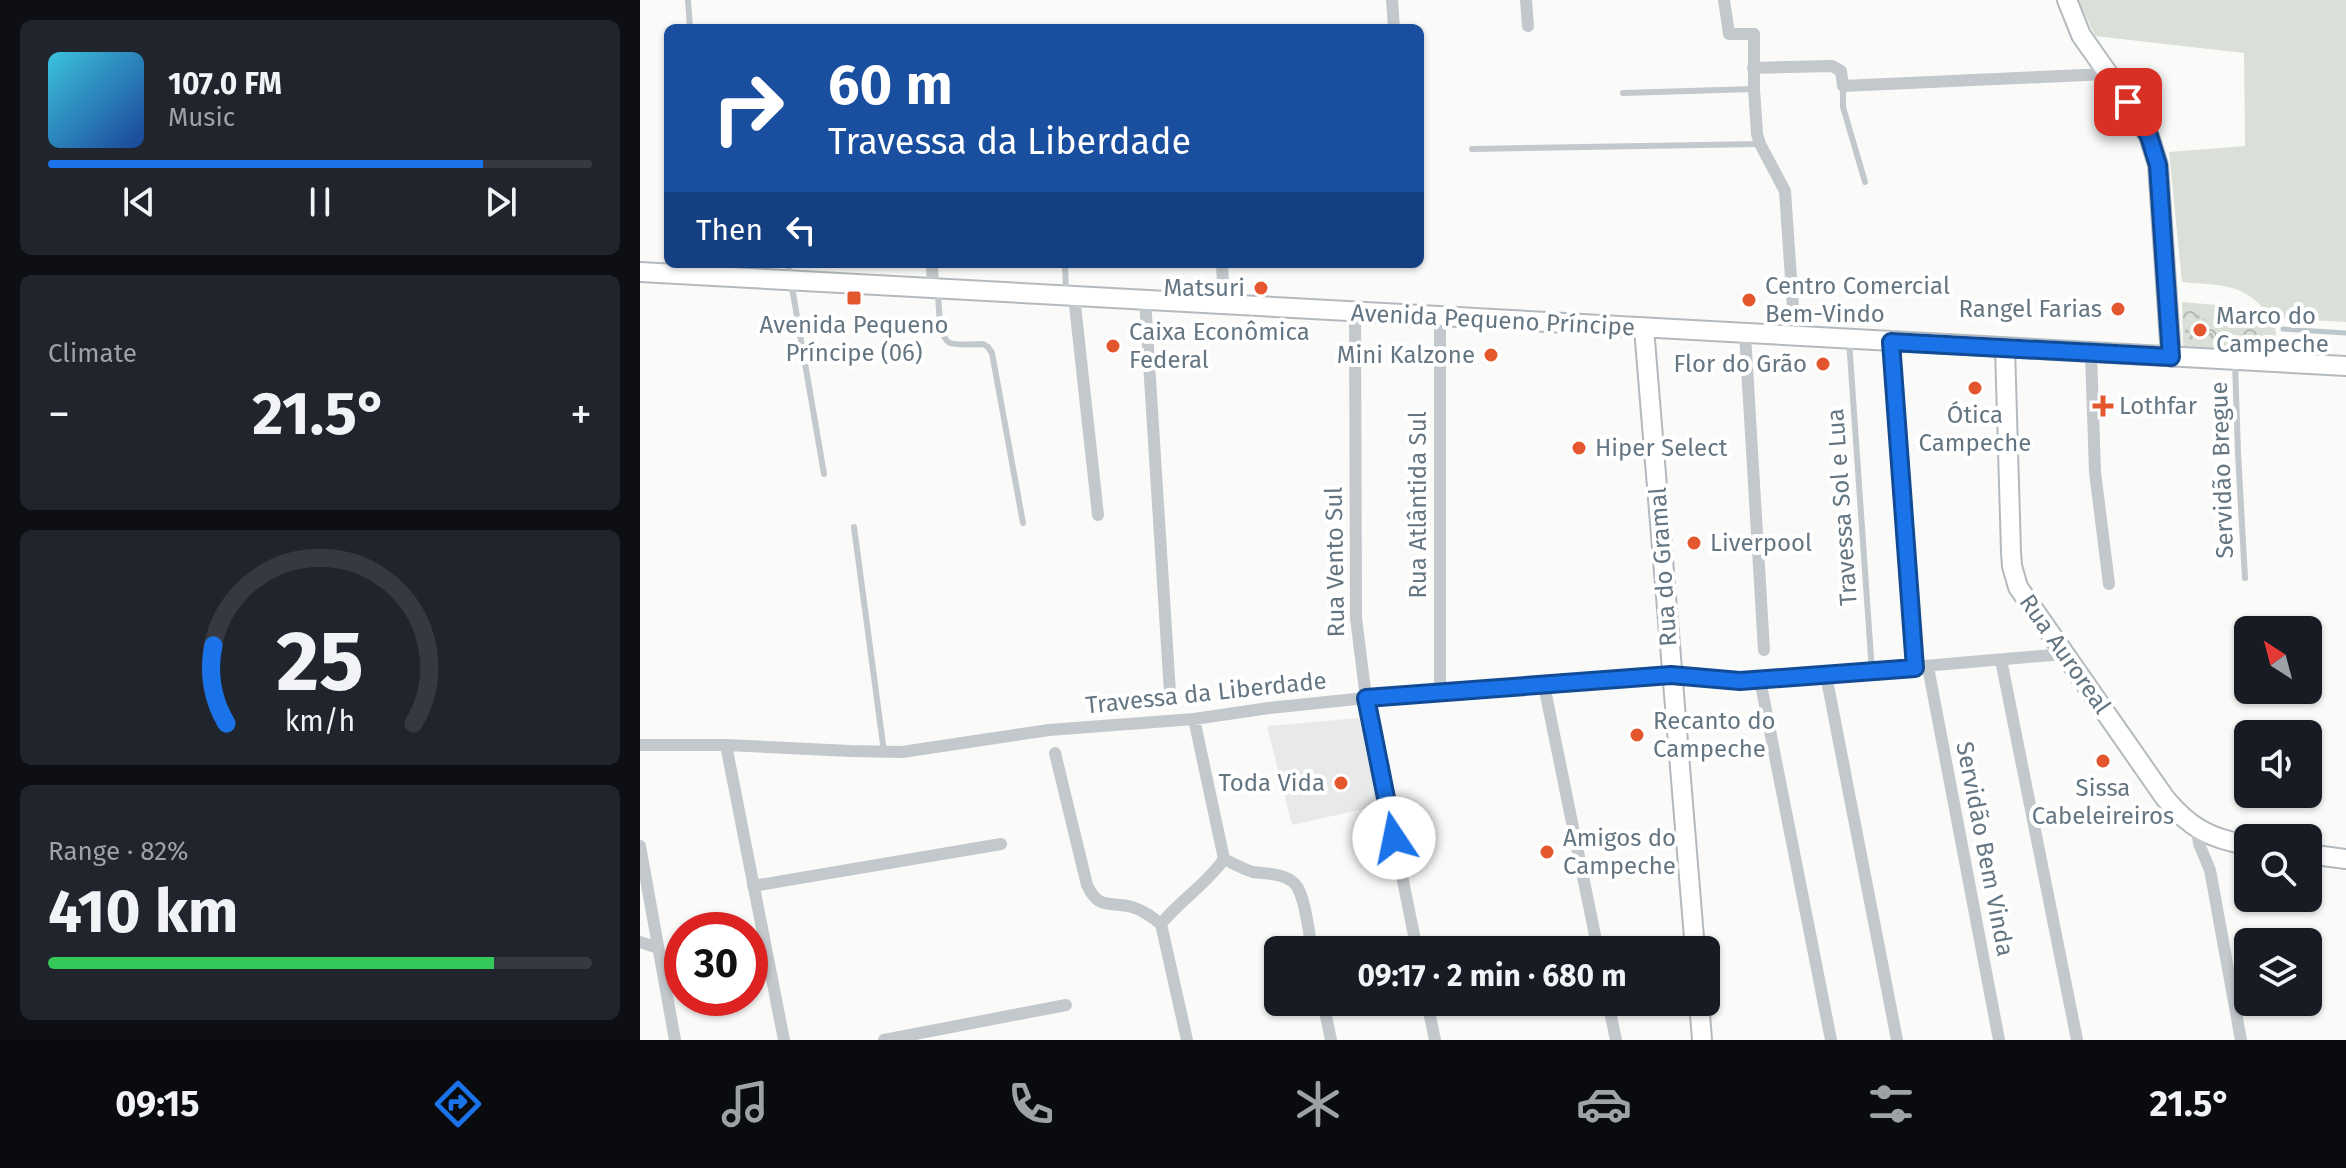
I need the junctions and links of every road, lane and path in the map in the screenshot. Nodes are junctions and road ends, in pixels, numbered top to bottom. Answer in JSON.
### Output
{"nodes":[{"id":1,"x":688,"y":0,"type":"edge"},
{"id":2,"x":1392,"y":0,"type":"edge"},
{"id":3,"x":1526,"y":0,"type":"edge"},
{"id":4,"x":1724,"y":0,"type":"edge"},
{"id":5,"x":2067,"y":0,"type":"edge"},
{"id":6,"x":690,"y":24,"type":"edge"},
{"id":7,"x":1394,"y":24,"type":"edge"},
{"id":8,"x":1528,"y":26,"type":"dead end"},
{"id":9,"x":1753,"y":68,"type":"junction"},
{"id":10,"x":2106,"y":74,"type":"junction"},
{"id":11,"x":1843,"y":86,"type":"junction"},
{"id":12,"x":1754,"y":89,"type":"junction"},
{"id":13,"x":1623,"y":93,"type":"dead end"},
{"id":14,"x":1760,"y":144,"type":"junction"},
{"id":15,"x":1472,"y":149,"type":"dead end"},
{"id":16,"x":1865,"y":182,"type":"dead end"},
{"id":17,"x":933,"y":268,"type":"edge"},
{"id":18,"x":1066,"y":268,"type":"edge"},
{"id":19,"x":1222,"y":268,"type":"edge"},
{"id":20,"x":702,"y":270,"type":"edge"},
{"id":21,"x":640,"y":272,"type":"edge"},
{"id":22,"x":790,"y":272,"type":"edge"},
{"id":23,"x":936,"y":288,"type":"junction"},
{"id":24,"x":1070,"y":296,"type":"junction"},
{"id":25,"x":1145,"y":300,"type":"junction"},
{"id":26,"x":1224,"y":304,"type":"junction"},
{"id":27,"x":1355,"y":312,"type":"junction"},
{"id":28,"x":2197,"y":315,"type":"dead end"},
{"id":29,"x":1440,"y":317,"type":"junction"},
{"id":30,"x":2203,"y":321,"type":"junction"},
{"id":31,"x":1644,"y":328,"type":"junction"},
{"id":32,"x":2178,"y":330,"type":"dead end"},
{"id":33,"x":2195,"y":332,"type":"junction"},
{"id":34,"x":1745,"y":334,"type":"junction"},
{"id":35,"x":2213,"y":335,"type":"junction"},
{"id":36,"x":1795,"y":336,"type":"junction"},
{"id":37,"x":1849,"y":339,"type":"junction"},
{"id":38,"x":2190,"y":339,"type":"dead end"},
{"id":39,"x":1891,"y":342,"type":"junction"},
{"id":40,"x":2217,"y":343,"type":"dead end"},
{"id":41,"x":2005,"y":348,"type":"junction"},
{"id":42,"x":2091,"y":353,"type":"junction"},
{"id":43,"x":2171,"y":357,"type":"junction"},
{"id":44,"x":2235,"y":360,"type":"junction"},
{"id":45,"x":2346,"y":366,"type":"edge"},
{"id":46,"x":824,"y":474,"type":"dead end"},
{"id":47,"x":1098,"y":515,"type":"dead end"},
{"id":48,"x":1023,"y":523,"type":"dead end"},
{"id":49,"x":854,"y":527,"type":"dead end"},
{"id":50,"x":2245,"y":578,"type":"dead end"},
{"id":51,"x":2109,"y":584,"type":"dead end"},
{"id":52,"x":1764,"y":650,"type":"dead end"},
{"id":53,"x":2064,"y":654,"type":"junction"},
{"id":54,"x":2001,"y":660,"type":"junction"},
{"id":55,"x":1922,"y":667,"type":"junction"},
{"id":56,"x":1872,"y":672,"type":"junction"},
{"id":57,"x":1671,"y":675,"type":"junction"},
{"id":58,"x":1826,"y":675,"type":"junction"},
{"id":59,"x":1760,"y":680,"type":"junction"},
{"id":60,"x":1544,"y":685,"type":"junction"},
{"id":61,"x":1170,"y":693,"type":"dead end"},
{"id":62,"x":1440,"y":693,"type":"junction"},
{"id":63,"x":1366,"y":698,"type":"junction"},
{"id":64,"x":1194,"y":719,"type":"junction"},
{"id":65,"x":640,"y":745,"type":"edge"},
{"id":66,"x":726,"y":745,"type":"junction"},
{"id":67,"x":884,"y":752,"type":"junction"},
{"id":68,"x":1055,"y":753,"type":"dead end"},
{"id":69,"x":2204,"y":832,"type":"junction"},
{"id":70,"x":2234,"y":841,"type":"edge"},
{"id":71,"x":1001,"y":844,"type":"dead end"},
{"id":72,"x":640,"y":846,"type":"edge"},
{"id":73,"x":2322,"y":856,"type":"edge"},
{"id":74,"x":1224,"y":859,"type":"junction"},
{"id":75,"x":2346,"y":859,"type":"edge"},
{"id":76,"x":753,"y":886,"type":"junction"},
{"id":77,"x":1161,"y":924,"type":"junction"},
{"id":78,"x":1309,"y":936,"type":"edge"},
{"id":79,"x":1414,"y":936,"type":"edge"},
{"id":80,"x":1595,"y":936,"type":"edge"},
{"id":81,"x":1694,"y":936,"type":"edge"},
{"id":82,"x":640,"y":942,"type":"edge"},
{"id":83,"x":658,"y":948,"type":"junction"},
{"id":84,"x":1066,"y":1005,"type":"dead end"},
{"id":85,"x":1326,"y":1016,"type":"edge"},
{"id":86,"x":1430,"y":1016,"type":"edge"},
{"id":87,"x":1611,"y":1016,"type":"edge"},
{"id":88,"x":1700,"y":1016,"type":"edge"},
{"id":89,"x":675,"y":1040,"type":"edge"},
{"id":90,"x":784,"y":1040,"type":"edge"},
{"id":91,"x":884,"y":1040,"type":"edge"},
{"id":92,"x":1187,"y":1040,"type":"edge"},
{"id":93,"x":1331,"y":1040,"type":"edge"},
{"id":94,"x":1435,"y":1040,"type":"edge"},
{"id":95,"x":1616,"y":1040,"type":"edge"},
{"id":96,"x":1702,"y":1040,"type":"edge"},
{"id":97,"x":1831,"y":1040,"type":"edge"},
{"id":98,"x":1897,"y":1040,"type":"edge"},
{"id":99,"x":1999,"y":1040,"type":"edge"},
{"id":100,"x":2077,"y":1040,"type":"edge"},
{"id":101,"x":2241,"y":1040,"type":"edge"}],
"edges":[{"from":1,"to":6,"type":"lane"},
{"from":2,"to":7,"type":"street"},
{"from":3,"to":8,"type":"street"},
{"from":4,"to":9,"type":"street"},
{"from":5,"to":10,"type":"main road"},
{"from":9,"to":11,"type":"street"},
{"from":9,"to":12,"type":"street"},
{"from":10,"to":11,"type":"street"},
{"from":10,"to":43,"type":"main road"},
{"from":11,"to":16,"type":"lane"},
{"from":12,"to":13,"type":"lane"},
{"from":12,"to":14,"type":"street"},
{"from":14,"to":15,"type":"lane"},
{"from":14,"to":36,"type":"street"},
{"from":17,"to":23,"type":"street"},
{"from":18,"to":24,"type":"lane"},
{"from":19,"to":26,"type":"street"},
{"from":20,"to":21,"type":"main road","name":"Avenida Pequeno Príncipe"},
{"from":20,"to":22,"type":"main road","name":"Avenida Pequeno Príncipe"},
{"from":22,"to":23,"type":"main road","name":"Avenida Pequeno Príncipe"},
{"from":22,"to":46,"type":"lane"},
{"from":23,"to":24,"type":"main road","name":"Avenida Pequeno Príncipe"},
{"from":23,"to":48,"type":"lane"},
{"from":24,"to":25,"type":"main road","name":"Avenida Pequeno Príncipe"},
{"from":24,"to":47,"type":"street"},
{"from":25,"to":26,"type":"main road","name":"Avenida Pequeno Príncipe"},
{"from":25,"to":61,"type":"street"},
{"from":26,"to":27,"type":"main road","name":"Avenida Pequeno Príncipe"},
{"from":27,"to":29,"type":"main road","name":"Avenida Pequeno Príncipe"},
{"from":27,"to":63,"type":"street","name":"Rua Vento Sul"},
{"from":28,"to":30,"type":"path"},
{"from":29,"to":31,"type":"main road","name":"Avenida Pequeno Príncipe"},
{"from":29,"to":62,"type":"street","name":"Rua Atlântida Sul"},
{"from":30,"to":33,"type":"path"},
{"from":30,"to":35,"type":"path"},
{"from":31,"to":34,"type":"main road","name":"Avenida Pequeno Príncipe"},
{"from":31,"to":57,"type":"main road","name":"Rua do Gramal"},
{"from":32,"to":33,"type":"path"},
{"from":33,"to":35,"type":"path"},
{"from":33,"to":38,"type":"path"},
{"from":34,"to":36,"type":"main road","name":"Avenida Pequeno Príncipe"},
{"from":34,"to":52,"type":"street"},
{"from":35,"to":40,"type":"path"},
{"from":36,"to":37,"type":"main road","name":"Avenida Pequeno Príncipe"},
{"from":37,"to":39,"type":"main road","name":"Avenida Pequeno Príncipe"},
{"from":37,"to":56,"type":"lane","name":"Travessa Sol e Lua"},
{"from":39,"to":41,"type":"main road","name":"Avenida Pequeno Príncipe"},
{"from":39,"to":55,"type":"street","name":"Servidão Bem Vinda"},
{"from":41,"to":42,"type":"main road","name":"Avenida Pequeno Príncipe"},
{"from":41,"to":53,"type":"main road","name":"Rua Auroreal"},
{"from":42,"to":43,"type":"main road","name":"Avenida Pequeno Príncipe"},
{"from":42,"to":51,"type":"street"},
{"from":43,"to":44,"type":"main road","name":"Avenida Pequeno Príncipe"},
{"from":44,"to":45,"type":"main road","name":"Avenida Pequeno Príncipe"},
{"from":44,"to":50,"type":"lane","name":"Servidão Bregue"},
{"from":49,"to":67,"type":"lane"},
{"from":53,"to":54,"type":"street","name":"Travessa da Liberdade"},
{"from":53,"to":69,"type":"main road","name":"Rua Auroreal"},
{"from":54,"to":55,"type":"street","name":"Travessa da Liberdade"},
{"from":54,"to":100,"type":"street"},
{"from":55,"to":56,"type":"street","name":"Travessa da Liberdade"},
{"from":55,"to":99,"type":"street","name":"Servidão Bem Vinda"},
{"from":56,"to":58,"type":"street","name":"Travessa da Liberdade"},
{"from":57,"to":59,"type":"street","name":"Travessa da Liberdade"},
{"from":57,"to":60,"type":"street","name":"Travessa da Liberdade"},
{"from":57,"to":81,"type":"main road","name":"Rua do Gramal"},
{"from":58,"to":59,"type":"street","name":"Travessa da Liberdade"},
{"from":58,"to":98,"type":"street"},
{"from":59,"to":97,"type":"street"},
{"from":60,"to":62,"type":"street","name":"Travessa da Liberdade"},
{"from":60,"to":80,"type":"street"},
{"from":62,"to":63,"type":"street","name":"Travessa da Liberdade"},
{"from":63,"to":64,"type":"street","name":"Travessa da Liberdade"},
{"from":63,"to":79,"type":"street","name":"Rua Vento Sul"},
{"from":64,"to":67,"type":"street","name":"Travessa da Liberdade"},
{"from":64,"to":74,"type":"street"},
{"from":65,"to":66,"type":"street","name":"Travessa da Liberdade"},
{"from":66,"to":67,"type":"street","name":"Travessa da Liberdade"},
{"from":66,"to":76,"type":"street"},
{"from":68,"to":77,"type":"street"},
{"from":69,"to":70,"type":"main road","name":"Rua Auroreal"},
{"from":69,"to":101,"type":"street"},
{"from":71,"to":76,"type":"street"},
{"from":72,"to":83,"type":"street"},
{"from":73,"to":75,"type":"main road"},
{"from":74,"to":77,"type":"street"},
{"from":74,"to":78,"type":"street"},
{"from":76,"to":90,"type":"street"},
{"from":77,"to":92,"type":"street"},
{"from":82,"to":83,"type":"street"},
{"from":83,"to":89,"type":"street"},
{"from":84,"to":91,"type":"street"},
{"from":85,"to":93,"type":"street"},
{"from":86,"to":94,"type":"street"},
{"from":87,"to":95,"type":"street"},
{"from":88,"to":96,"type":"main road"}]}
